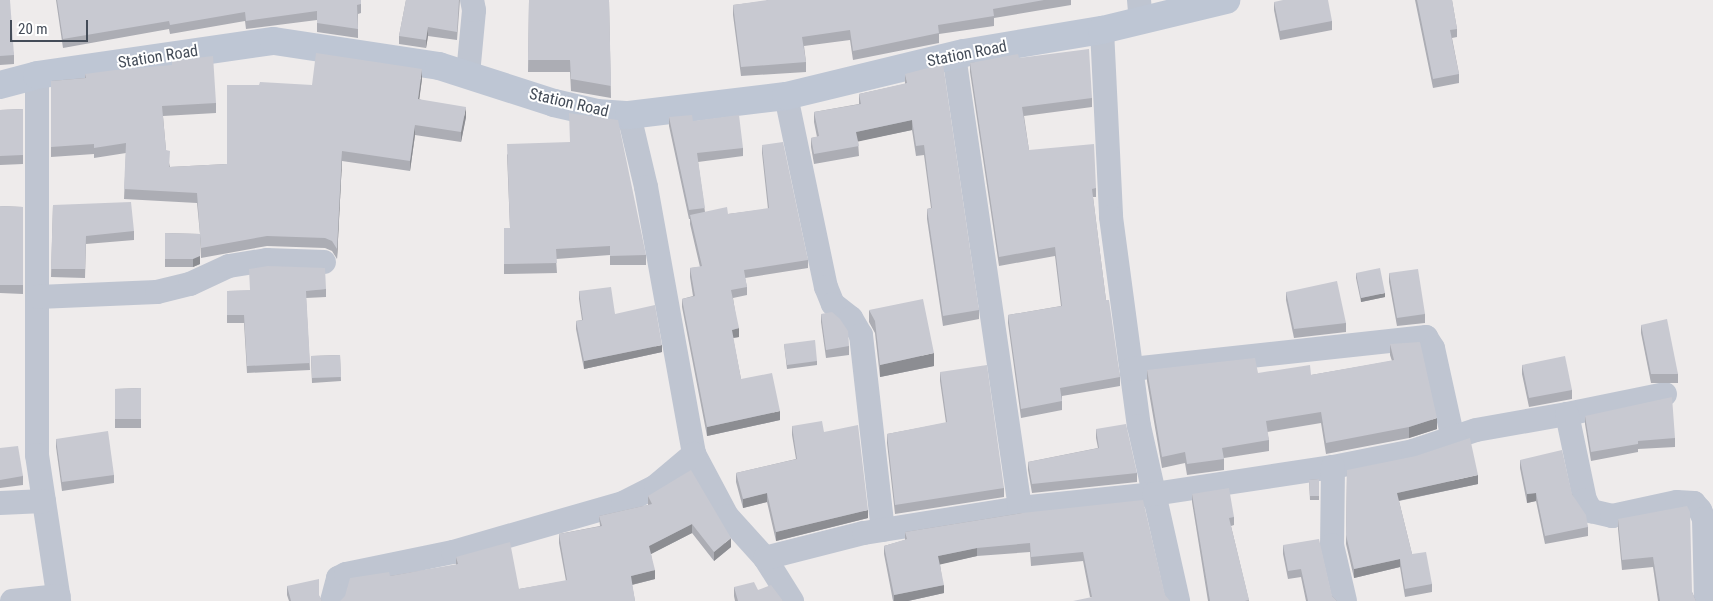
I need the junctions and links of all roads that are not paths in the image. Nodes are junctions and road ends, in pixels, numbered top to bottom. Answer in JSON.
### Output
{"nodes":[{"id":1,"x":472,"y":0,"type":"edge"},
{"id":2,"x":1226,"y":0,"type":"edge"},
{"id":3,"x":1140,"y":11,"type":"edge"},
{"id":4,"x":1102,"y":30,"type":"junction"},
{"id":5,"x":954,"y":55,"type":"junction"},
{"id":6,"x":468,"y":74,"type":"junction"},
{"id":7,"x":37,"y":75,"type":"junction"},
{"id":8,"x":0,"y":85,"type":"edge"},
{"id":9,"x":786,"y":96,"type":"junction"},
{"id":10,"x":628,"y":115,"type":"junction"},
{"id":11,"x":324,"y":262,"type":"dead end"},
{"id":12,"x":38,"y":297,"type":"junction"},
{"id":13,"x":1132,"y":369,"type":"junction"},
{"id":14,"x":1666,"y":394,"type":"dead end"},
{"id":15,"x":1567,"y":414,"type":"junction"},
{"id":16,"x":1453,"y":439,"type":"junction"},
{"id":17,"x":694,"y":454,"type":"junction"},
{"id":18,"x":1333,"y":467,"type":"junction"},
{"id":19,"x":1154,"y":494,"type":"junction"},
{"id":20,"x":44,"y":500,"type":"junction"},
{"id":21,"x":0,"y":503,"type":"edge"},
{"id":22,"x":1020,"y":508,"type":"junction"},
{"id":23,"x":883,"y":530,"type":"junction"},
{"id":24,"x":765,"y":558,"type":"junction"},
{"id":25,"x":59,"y":598,"type":"edge"},
{"id":26,"x":12,"y":601,"type":"edge"},
{"id":27,"x":332,"y":601,"type":"edge"},
{"id":28,"x":792,"y":601,"type":"edge"},
{"id":29,"x":1178,"y":601,"type":"edge"},
{"id":30,"x":1345,"y":601,"type":"edge"},
{"id":31,"x":1706,"y":601,"type":"edge"}],
"edges":[{"from":1,"to":6,"type":"street"},
{"from":2,"to":3,"type":"main road","name":"Station Road"},
{"from":3,"to":4,"type":"main road","name":"Station Road"},
{"from":4,"to":5,"type":"main road","name":"Station Road"},
{"from":4,"to":13,"type":"street"},
{"from":5,"to":9,"type":"main road","name":"Station Road"},
{"from":5,"to":22,"type":"street"},
{"from":6,"to":7,"type":"main road","name":"Station Road"},
{"from":6,"to":10,"type":"main road","name":"Station Road"},
{"from":7,"to":8,"type":"main road","name":"Station Road"},
{"from":7,"to":12,"type":"street"},
{"from":9,"to":10,"type":"main road","name":"Station Road"},
{"from":9,"to":23,"type":"street"},
{"from":10,"to":17,"type":"street"},
{"from":11,"to":12,"type":"street"},
{"from":12,"to":20,"type":"street"},
{"from":13,"to":16,"type":"street"},
{"from":13,"to":19,"type":"street"},
{"from":14,"to":15,"type":"street"},
{"from":15,"to":16,"type":"street"},
{"from":15,"to":31,"type":"street"},
{"from":16,"to":18,"type":"street"},
{"from":17,"to":24,"type":"street"},
{"from":17,"to":27,"type":"street"},
{"from":18,"to":19,"type":"street"},
{"from":18,"to":30,"type":"street"},
{"from":19,"to":22,"type":"street"},
{"from":19,"to":29,"type":"street"},
{"from":20,"to":21,"type":"street"},
{"from":20,"to":25,"type":"street"},
{"from":22,"to":23,"type":"street"},
{"from":23,"to":24,"type":"street"},
{"from":24,"to":28,"type":"street"},
{"from":25,"to":26,"type":"street"}]}
